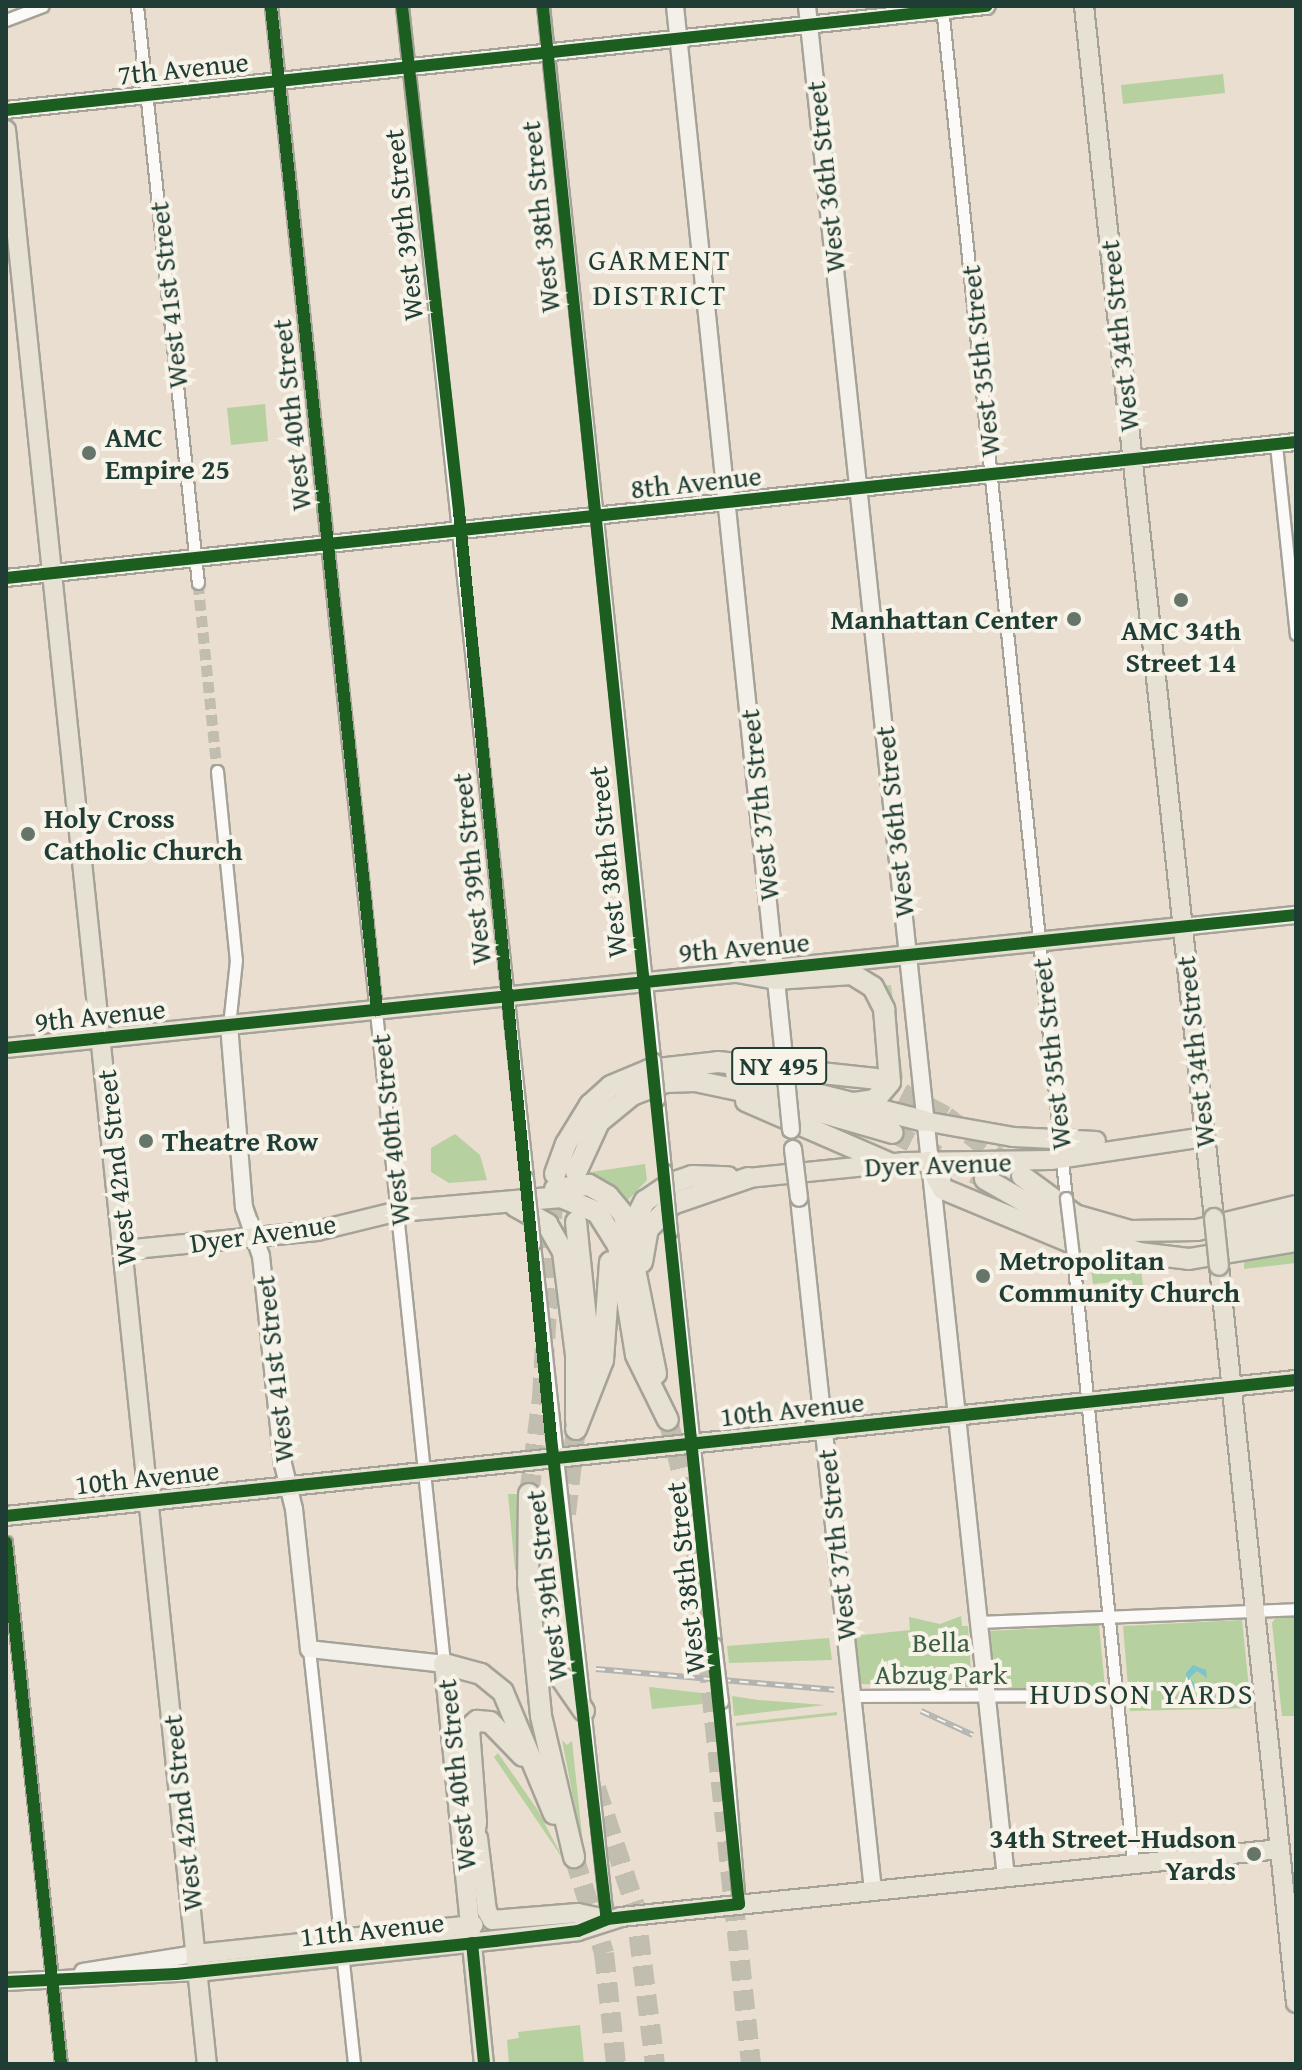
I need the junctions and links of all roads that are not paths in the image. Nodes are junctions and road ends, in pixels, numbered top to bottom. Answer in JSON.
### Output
{"nodes":[{"id":1,"x":42,"y":6,"type":"edge"},
{"id":2,"x":137,"y":6,"type":"edge"},
{"id":3,"x":271,"y":6,"type":"edge"},
{"id":4,"x":402,"y":6,"type":"edge"},
{"id":5,"x":543,"y":6,"type":"edge"},
{"id":6,"x":675,"y":6,"type":"edge"},
{"id":7,"x":807,"y":6,"type":"edge"},
{"id":8,"x":986,"y":6,"type":"edge"},
{"id":9,"x":1084,"y":6,"type":"edge"},
{"id":10,"x":943,"y":8,"type":"edge"},
{"id":11,"x":6,"y":20,"type":"edge"},
{"id":12,"x":809,"y":26,"type":"junction"},
{"id":13,"x":678,"y":39,"type":"junction"},
{"id":14,"x":548,"y":53,"type":"junction"},
{"id":15,"x":409,"y":67,"type":"junction"},
{"id":16,"x":279,"y":82,"type":"junction"},
{"id":17,"x":147,"y":97,"type":"junction"},
{"id":18,"x":6,"y":110,"type":"edge"},
{"id":19,"x":6,"y":130,"type":"edge"},
{"id":20,"x":1296,"y":442,"type":"edge"},
{"id":21,"x":1276,"y":445,"type":"junction"},
{"id":22,"x":1133,"y":460,"type":"junction"},
{"id":23,"x":991,"y":474,"type":"junction"},
{"id":24,"x":858,"y":488,"type":"junction"},
{"id":25,"x":727,"y":502,"type":"junction"},
{"id":26,"x":595,"y":517,"type":"junction"},
{"id":27,"x":461,"y":530,"type":"junction"},
{"id":28,"x":328,"y":545,"type":"junction"},
{"id":29,"x":196,"y":558,"type":"junction"},
{"id":30,"x":53,"y":574,"type":"junction"},
{"id":31,"x":6,"y":578,"type":"edge"},
{"id":32,"x":198,"y":583,"type":"tunnel mouth"},
{"id":33,"x":1296,"y":634,"type":"edge"},
{"id":34,"x":217,"y":771,"type":"tunnel mouth"},
{"id":35,"x":1296,"y":915,"type":"edge"},
{"id":36,"x":1181,"y":927,"type":"junction"},
{"id":37,"x":1040,"y":943,"type":"junction"},
{"id":38,"x":907,"y":955,"type":"junction"},
{"id":39,"x":737,"y":972,"type":"joint"},
{"id":40,"x":776,"y":973,"type":"junction"},
{"id":41,"x":644,"y":980,"type":"junction"},
{"id":42,"x":509,"y":995,"type":"junction"},
{"id":43,"x":377,"y":1010,"type":"junction"},
{"id":44,"x":229,"y":1025,"type":"junction"},
{"id":45,"x":102,"y":1039,"type":"junction"},
{"id":46,"x":6,"y":1048,"type":"edge"},
{"id":47,"x":681,"y":1066,"type":"junction"},
{"id":48,"x":628,"y":1078,"type":"junction"},
{"id":49,"x":876,"y":1079,"type":"tunnel mouth"},
{"id":50,"x":717,"y":1086,"type":"junction"},
{"id":51,"x":854,"y":1103,"type":"junction"},
{"id":52,"x":924,"y":1121,"type":"junction"},
{"id":53,"x":893,"y":1133,"type":"tunnel mouth"},
{"id":54,"x":588,"y":1137,"type":"junction"},
{"id":55,"x":1205,"y":1137,"type":"junction"},
{"id":56,"x":1061,"y":1150,"type":"junction"},
{"id":57,"x":928,"y":1162,"type":"junction"},
{"id":58,"x":891,"y":1164,"type":"junction"},
{"id":59,"x":576,"y":1172,"type":"tunnel mouth"},
{"id":60,"x":555,"y":1174,"type":"tunnel mouth"},
{"id":61,"x":1022,"y":1176,"type":"tunnel mouth"},
{"id":62,"x":748,"y":1178,"type":"junction"},
{"id":63,"x":985,"y":1179,"type":"tunnel mouth"},
{"id":64,"x":523,"y":1200,"type":"junction"},
{"id":65,"x":499,"y":1201,"type":"junction"},
{"id":66,"x":1296,"y":1206,"type":"edge"},
{"id":67,"x":399,"y":1211,"type":"junction"},
{"id":68,"x":1296,"y":1217,"type":"edge"},
{"id":69,"x":576,"y":1222,"type":"dead end"},
{"id":70,"x":1296,"y":1224,"type":"edge"},
{"id":71,"x":630,"y":1230,"type":"junction"},
{"id":72,"x":256,"y":1238,"type":"junction"},
{"id":73,"x":1126,"y":1240,"type":"junction"},
{"id":74,"x":1296,"y":1241,"type":"edge"},
{"id":75,"x":124,"y":1250,"type":"junction"},
{"id":76,"x":1189,"y":1259,"type":"junction"},
{"id":77,"x":641,"y":1286,"type":"junction"},
{"id":78,"x":1296,"y":1380,"type":"edge"},
{"id":79,"x":1232,"y":1388,"type":"junction"},
{"id":80,"x":1088,"y":1402,"type":"junction"},
{"id":81,"x":956,"y":1416,"type":"junction"},
{"id":82,"x":576,"y":1429,"type":"junction"},
{"id":83,"x":826,"y":1430,"type":"junction"},
{"id":84,"x":694,"y":1444,"type":"junction"},
{"id":85,"x":555,"y":1458,"type":"junction"},
{"id":86,"x":425,"y":1472,"type":"junction"},
{"id":87,"x":288,"y":1486,"type":"junction"},
{"id":88,"x":529,"y":1494,"type":"tunnel mouth"},
{"id":89,"x":151,"y":1501,"type":"junction"},
{"id":90,"x":6,"y":1516,"type":"edge"},
{"id":91,"x":6,"y":1542,"type":"edge"},
{"id":92,"x":1296,"y":1609,"type":"edge"},
{"id":93,"x":1256,"y":1611,"type":"junction"},
{"id":94,"x":1111,"y":1617,"type":"junction"},
{"id":95,"x":977,"y":1622,"type":"junction"},
{"id":96,"x":532,"y":1634,"type":"junction"},
{"id":97,"x":309,"y":1649,"type":"junction"},
{"id":98,"x":444,"y":1664,"type":"junction"},
{"id":99,"x":1117,"y":1695,"type":"junction"},
{"id":100,"x":852,"y":1696,"type":"junction"},
{"id":101,"x":985,"y":1696,"type":"junction"},
{"id":102,"x":584,"y":1711,"type":"junction"},
{"id":103,"x":531,"y":1766,"type":"junction"},
{"id":104,"x":476,"y":1822,"type":"junction"},
{"id":105,"x":1288,"y":1848,"type":"edge"},
{"id":106,"x":1133,"y":1863,"type":"junction"},
{"id":107,"x":1006,"y":1876,"type":"junction"},
{"id":108,"x":468,"y":1879,"type":"junction"},
{"id":109,"x":873,"y":1890,"type":"junction"},
{"id":110,"x":739,"y":1904,"type":"junction"},
{"id":111,"x":607,"y":1919,"type":"junction"},
{"id":112,"x":478,"y":1929,"type":"junction"},
{"id":113,"x":342,"y":1946,"type":"junction"},
{"id":114,"x":196,"y":1963,"type":"junction"},
{"id":115,"x":60,"y":1977,"type":"junction"},
{"id":116,"x":6,"y":1982,"type":"edge"},
{"id":117,"x":1296,"y":2003,"type":"edge"},
{"id":118,"x":61,"y":2064,"type":"edge"},
{"id":119,"x":207,"y":2064,"type":"edge"},
{"id":120,"x":354,"y":2064,"type":"edge"},
{"id":121,"x":484,"y":2064,"type":"edge"}],
"edges":[{"from":1,"to":11,"type":"street"},
{"from":2,"to":17,"type":"street","name":"West 41st Street"},
{"from":3,"to":16,"type":"street","name":"West 40th Street"},
{"from":4,"to":15,"type":"street","name":"West 39th Street"},
{"from":5,"to":14,"type":"street","name":"West 38th Street"},
{"from":6,"to":13,"type":"main road","name":"West 37th Street"},
{"from":7,"to":12,"type":"main road","name":"West 36th Street"},
{"from":8,"to":10,"type":"main road","name":"7th Avenue"},
{"from":9,"to":22,"type":"main road","name":"West 34th Street"},
{"from":10,"to":12,"type":"main road","name":"7th Avenue"},
{"from":10,"to":23,"type":"street","name":"West 35th Street"},
{"from":12,"to":13,"type":"main road","name":"7th Avenue"},
{"from":12,"to":24,"type":"main road","name":"West 36th Street"},
{"from":13,"to":14,"type":"main road","name":"7th Avenue"},
{"from":13,"to":25,"type":"main road","name":"West 37th Street"},
{"from":14,"to":15,"type":"main road","name":"7th Avenue"},
{"from":14,"to":26,"type":"street","name":"West 38th Street"},
{"from":15,"to":16,"type":"main road","name":"7th Avenue"},
{"from":15,"to":27,"type":"street","name":"West 39th Street"},
{"from":16,"to":17,"type":"main road","name":"7th Avenue"},
{"from":16,"to":28,"type":"street","name":"West 40th Street"},
{"from":17,"to":18,"type":"main road","name":"7th Avenue"},
{"from":17,"to":29,"type":"street","name":"West 41st Street"},
{"from":19,"to":30,"type":"main road","name":"West 42nd Street"},
{"from":20,"to":21,"type":"main road","name":"8th Avenue"},
{"from":21,"to":22,"type":"main road","name":"8th Avenue"},
{"from":21,"to":33,"type":"street"},
{"from":22,"to":23,"type":"main road","name":"8th Avenue"},
{"from":22,"to":36,"type":"main road","name":"West 34th Street"},
{"from":23,"to":24,"type":"main road","name":"8th Avenue"},
{"from":23,"to":37,"type":"street","name":"West 35th Street"},
{"from":24,"to":25,"type":"main road","name":"8th Avenue"},
{"from":24,"to":38,"type":"main road","name":"West 36th Street"},
{"from":25,"to":26,"type":"main road","name":"8th Avenue"},
{"from":25,"to":40,"type":"main road","name":"West 37th Street"},
{"from":26,"to":27,"type":"main road","name":"8th Avenue"},
{"from":26,"to":41,"type":"street","name":"West 38th Street"},
{"from":27,"to":28,"type":"main road","name":"8th Avenue"},
{"from":27,"to":42,"type":"street","name":"West 39th Street"},
{"from":28,"to":29,"type":"main road","name":"8th Avenue"},
{"from":28,"to":43,"type":"street","name":"West 40th Street"},
{"from":29,"to":30,"type":"main road","name":"8th Avenue"},
{"from":29,"to":32,"type":"street","name":"West 41st Street"},
{"from":30,"to":31,"type":"main road","name":"8th Avenue"},
{"from":30,"to":45,"type":"main road","name":"West 42nd Street"},
{"from":34,"to":44,"type":"street","name":"West 41st Street"},
{"from":35,"to":36,"type":"main road","name":"9th Avenue"},
{"from":36,"to":37,"type":"main road","name":"9th Avenue"},
{"from":36,"to":55,"type":"main road","name":"West 34th Street"},
{"from":37,"to":38,"type":"main road","name":"9th Avenue"},
{"from":37,"to":56,"type":"street","name":"West 35th Street"},
{"from":38,"to":40,"type":"main road","name":"9th Avenue"},
{"from":38,"to":52,"type":"main road","name":"West 36th Street"},
{"from":39,"to":40,"type":"highway"},
{"from":39,"to":41,"type":"main road","name":"9th Avenue"},
{"from":40,"to":51,"type":"highway"},
{"from":40,"to":83,"type":"main road","name":"West 37th Street","bridge":true},
{"from":41,"to":42,"type":"main road","name":"9th Avenue"},
{"from":41,"to":84,"type":"street","name":"West 38th Street","bridge":true},
{"from":42,"to":43,"type":"main road","name":"9th Avenue"},
{"from":42,"to":85,"type":"street","name":"West 39th Street","bridge":true},
{"from":43,"to":44,"type":"main road","name":"9th Avenue"},
{"from":43,"to":67,"type":"street","name":"West 40th Street"},
{"from":44,"to":45,"type":"main road","name":"9th Avenue"},
{"from":44,"to":72,"type":"main road","name":"West 41st Street"},
{"from":45,"to":46,"type":"main road","name":"9th Avenue"},
{"from":45,"to":75,"type":"main road","name":"West 42nd Street"},
{"from":47,"to":48,"type":"highway","number":"NY 495"},
{"from":47,"to":49,"type":"highway","number":"NY 495"},
{"from":47,"to":51,"type":"highway"},
{"from":48,"to":54,"type":"highway"},
{"from":48,"to":60,"type":"highway","number":"NY 495"},
{"from":50,"to":53,"type":"highway","number":"NY 495"},
{"from":50,"to":54,"type":"highway","number":"NY 495"},
{"from":50,"to":58,"type":"highway"},
{"from":51,"to":52,"type":"highway"},
{"from":52,"to":56,"type":"main road","name":"Dyer Avenue"},
{"from":52,"to":57,"type":"main road","name":"West 36th Street"},
{"from":54,"to":59,"type":"highway","number":"NY 495"},
{"from":55,"to":56,"type":"main road","name":"Dyer Avenue"},
{"from":55,"to":79,"type":"main road","name":"West 34th Street","bridge":true},
{"from":56,"to":57,"type":"main road","name":"Dyer Avenue"},
{"from":56,"to":80,"type":"street","name":"West 35th Street","bridge":true},
{"from":57,"to":58,"type":"main road","name":"Dyer Avenue"},
{"from":57,"to":76,"type":"highway"},
{"from":57,"to":81,"type":"main road","name":"West 36th Street"},
{"from":58,"to":62,"type":"main road","name":"Dyer Avenue"},
{"from":61,"to":73,"type":"highway"},
{"from":62,"to":71,"type":"highway"},
{"from":62,"to":77,"type":"highway"},
{"from":63,"to":73,"type":"highway"},
{"from":64,"to":65,"type":"highway"},
{"from":64,"to":71,"type":"highway"},
{"from":64,"to":77,"type":"highway"},
{"from":64,"to":82,"type":"highway"},
{"from":65,"to":67,"type":"highway"},
{"from":65,"to":82,"type":"highway"},
{"from":66,"to":73,"type":"highway"},
{"from":67,"to":72,"type":"main road","name":"Dyer Avenue"},
{"from":67,"to":86,"type":"street","name":"West 40th Street"},
{"from":68,"to":73,"type":"highway"},
{"from":69,"to":82,"type":"highway"},
{"from":70,"to":73,"type":"highway"},
{"from":71,"to":77,"type":"highway"},
{"from":72,"to":75,"type":"main road","name":"Dyer Avenue"},
{"from":72,"to":87,"type":"main road","name":"West 41st Street"},
{"from":73,"to":76,"type":"highway"},
{"from":74,"to":76,"type":"highway"},
{"from":75,"to":89,"type":"main road","name":"West 42nd Street"},
{"from":78,"to":79,"type":"main road","name":"10th Avenue"},
{"from":79,"to":80,"type":"main road","name":"10th Avenue"},
{"from":79,"to":93,"type":"main road","name":"West 34th Street"},
{"from":80,"to":81,"type":"main road","name":"10th Avenue"},
{"from":80,"to":94,"type":"street","name":"West 35th Street"},
{"from":81,"to":83,"type":"main road","name":"10th Avenue"},
{"from":81,"to":95,"type":"main road","name":"West 36th Street"},
{"from":83,"to":84,"type":"main road","name":"10th Avenue"},
{"from":83,"to":100,"type":"main road","name":"West 37th Street"},
{"from":84,"to":85,"type":"main road","name":"10th Avenue"},
{"from":84,"to":110,"type":"street","name":"West 38th Street","bridge":true},
{"from":85,"to":86,"type":"main road","name":"10th Avenue"},
{"from":85,"to":102,"type":"street","name":"West 39th Street"},
{"from":86,"to":87,"type":"main road","name":"10th Avenue"},
{"from":86,"to":98,"type":"street","name":"West 40th Street"},
{"from":87,"to":89,"type":"main road","name":"10th Avenue"},
{"from":87,"to":97,"type":"main road","name":"West 41st Street"},
{"from":88,"to":96,"type":"highway"},
{"from":89,"to":90,"type":"main road","name":"10th Avenue"},
{"from":89,"to":114,"type":"main road","name":"West 42nd Street"},
{"from":91,"to":115,"type":"street"},
{"from":92,"to":93,"type":"street"},
{"from":93,"to":94,"type":"street"},
{"from":93,"to":105,"type":"main road","name":"West 34th Street"},
{"from":94,"to":95,"type":"street"},
{"from":94,"to":99,"type":"street","name":"West 35th Street"},
{"from":95,"to":101,"type":"main road","name":"West 36th Street"},
{"from":96,"to":102,"type":"highway"},
{"from":96,"to":103,"type":"highway"},
{"from":97,"to":98,"type":"main road"},
{"from":97,"to":113,"type":"street","name":"West 41st Street"},
{"from":98,"to":103,"type":"highway"},
{"from":98,"to":108,"type":"main road","name":"West 40th Street"},
{"from":99,"to":101,"type":"street"},
{"from":99,"to":106,"type":"street","name":"West 35th Street"},
{"from":100,"to":101,"type":"street"},
{"from":100,"to":109,"type":"main road","name":"West 37th Street"},
{"from":101,"to":107,"type":"main road","name":"West 36th Street"},
{"from":102,"to":111,"type":"street","name":"West 39th Street"},
{"from":103,"to":104,"type":"highway"},
{"from":104,"to":108,"type":"highway"},
{"from":104,"to":112,"type":"main road","name":"West 40th Street"},
{"from":105,"to":106,"type":"main road","name":"11th Avenue"},
{"from":105,"to":117,"type":"main road","name":"West 34th Street"},
{"from":106,"to":107,"type":"main road","name":"11th Avenue"},
{"from":107,"to":109,"type":"main road","name":"11th Avenue"},
{"from":108,"to":112,"type":"main road","name":"West 40th Street"},
{"from":109,"to":110,"type":"main road","name":"11th Avenue"},
{"from":110,"to":111,"type":"main road","name":"11th Avenue"},
{"from":111,"to":112,"type":"main road","name":"11th Avenue"},
{"from":111,"to":112,"type":"main road","name":"11th Avenue"},
{"from":112,"to":113,"type":"main road","name":"11th Avenue"},
{"from":112,"to":121,"type":"main road","name":"West 40th Street"},
{"from":113,"to":114,"type":"main road","name":"11th Avenue"},
{"from":113,"to":120,"type":"street","name":"West 41st Street"},
{"from":114,"to":115,"type":"main road","name":"11th Avenue"},
{"from":114,"to":119,"type":"main road","name":"West 42nd Street"},
{"from":115,"to":116,"type":"main road","name":"11th Avenue"},
{"from":115,"to":118,"type":"street"}]}
